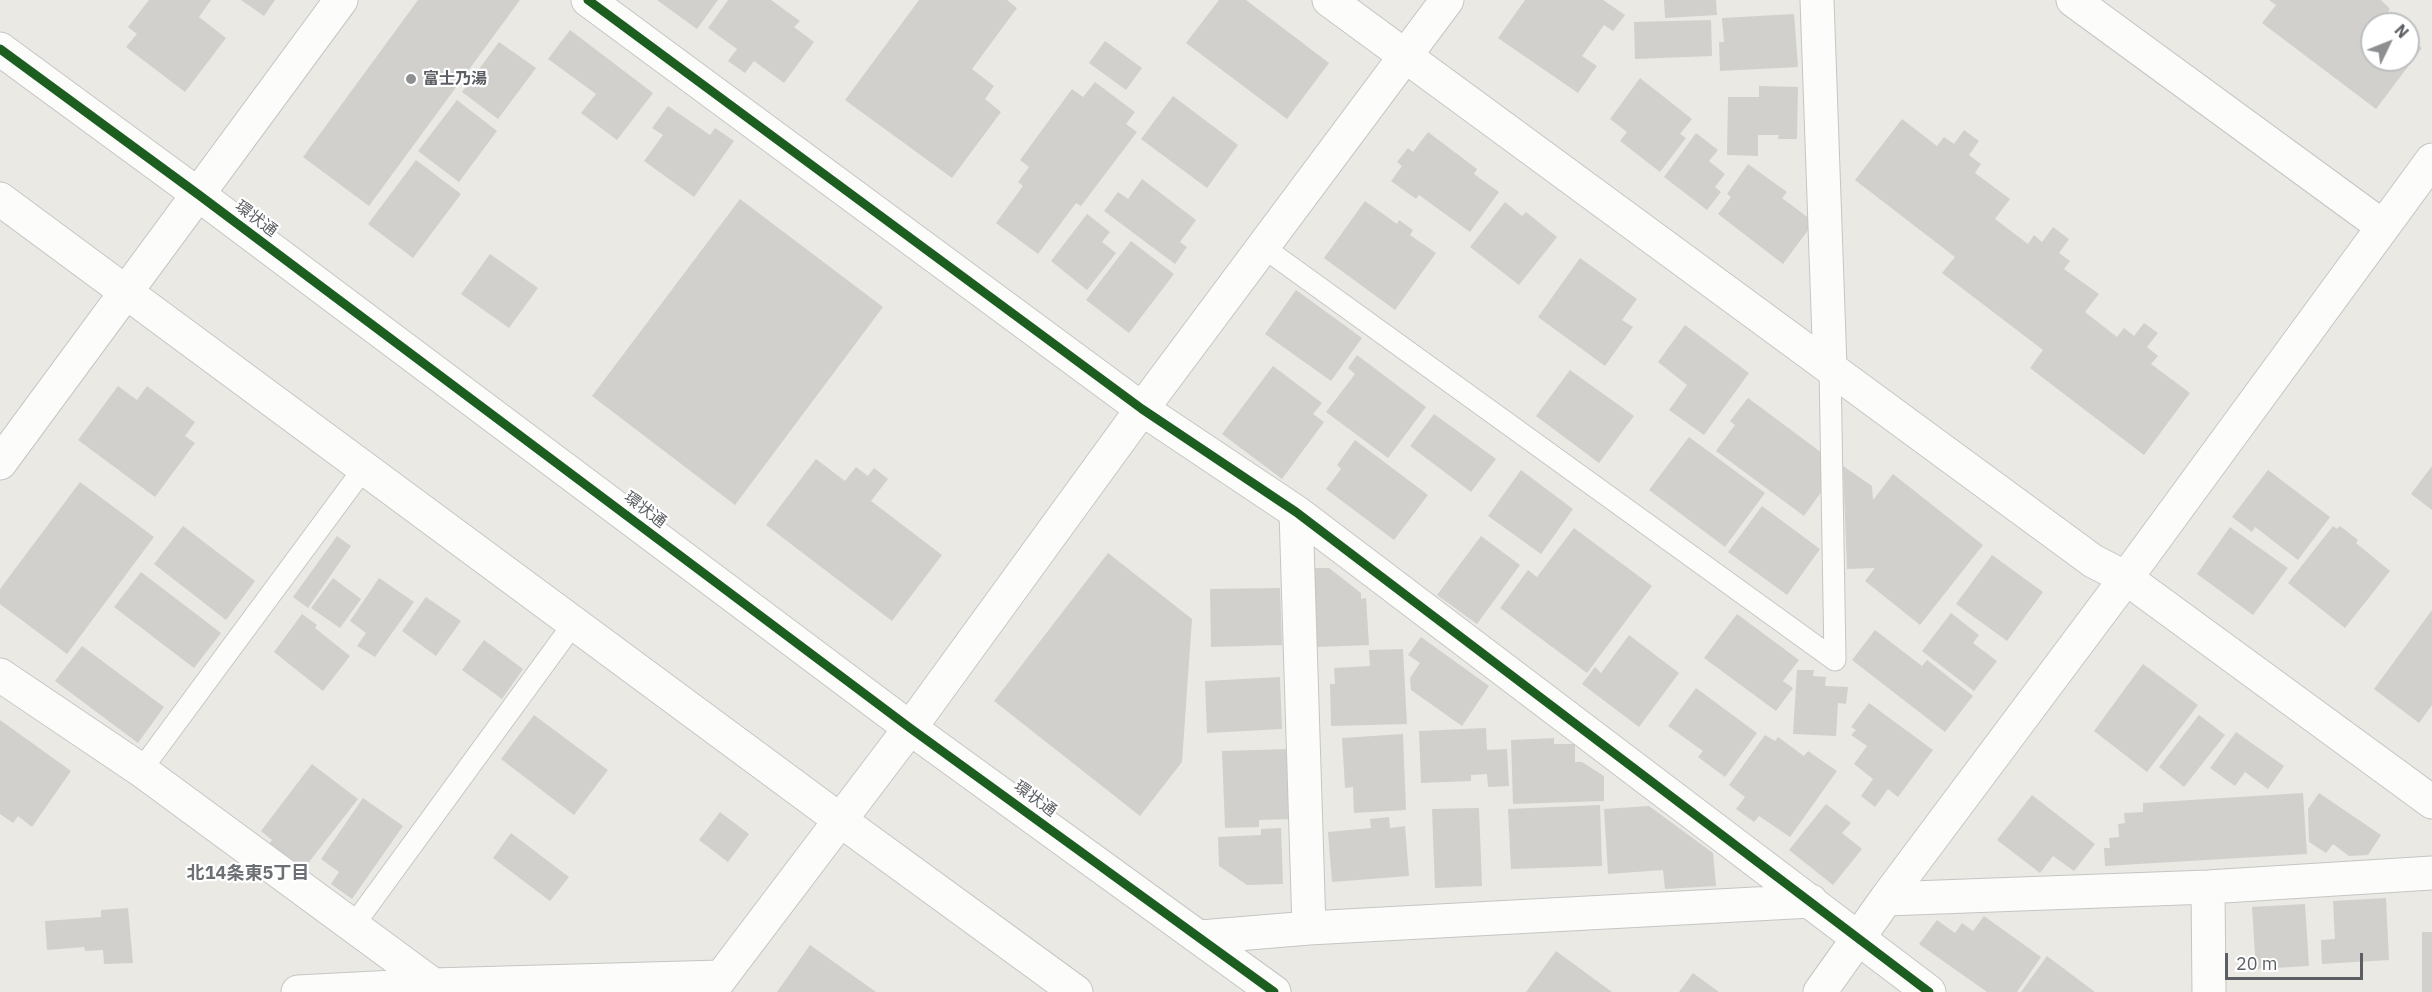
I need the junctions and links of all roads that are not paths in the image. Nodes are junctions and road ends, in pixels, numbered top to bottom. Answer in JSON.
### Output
{"nodes":[{"id":1,"x":341,"y":0,"type":"edge"},
{"id":2,"x":588,"y":0,"type":"edge"},
{"id":3,"x":1329,"y":0,"type":"edge"},
{"id":4,"x":1447,"y":0,"type":"edge"},
{"id":5,"x":1817,"y":0,"type":"edge"},
{"id":6,"x":2073,"y":0,"type":"edge"},
{"id":7,"x":0,"y":48,"type":"edge"},
{"id":8,"x":1405,"y":56,"type":"junction"},
{"id":9,"x":2432,"y":159,"type":"edge"},
{"id":10,"x":199,"y":195,"type":"junction"},
{"id":11,"x":0,"y":199,"type":"edge"},
{"id":12,"x":2382,"y":225,"type":"junction"},
{"id":13,"x":1263,"y":247,"type":"junction"},
{"id":14,"x":125,"y":291,"type":"junction"},
{"id":15,"x":1830,"y":367,"type":"junction"},
{"id":16,"x":1143,"y":409,"type":"junction"},
{"id":17,"x":0,"y":463,"type":"edge"},
{"id":18,"x":364,"y":468,"type":"junction"},
{"id":19,"x":1296,"y":512,"type":"junction"},
{"id":20,"x":2126,"y":578,"type":"junction"},
{"id":21,"x":574,"y":623,"type":"junction"},
{"id":22,"x":0,"y":675,"type":"edge"},
{"id":23,"x":910,"y":728,"type":"junction"},
{"id":24,"x":141,"y":770,"type":"junction"},
{"id":25,"x":2432,"y":802,"type":"edge"},
{"id":26,"x":840,"y":820,"type":"junction"},
{"id":27,"x":2432,"y":873,"type":"edge"},
{"id":28,"x":2208,"y":887,"type":"junction"},
{"id":29,"x":1886,"y":899,"type":"junction"},
{"id":30,"x":1810,"y":901,"type":"junction"},
{"id":31,"x":353,"y":926,"type":"junction"},
{"id":32,"x":1309,"y":928,"type":"junction"},
{"id":33,"x":1201,"y":938,"type":"junction"},
{"id":34,"x":1859,"y":940,"type":"junction"},
{"id":35,"x":715,"y":985,"type":"edge"},
{"id":36,"x":438,"y":988,"type":"edge"},
{"id":37,"x":298,"y":992,"type":"edge"},
{"id":38,"x":1076,"y":992,"type":"edge"},
{"id":39,"x":1274,"y":992,"type":"edge"},
{"id":40,"x":1820,"y":992,"type":"edge"},
{"id":41,"x":1929,"y":992,"type":"edge"},
{"id":42,"x":2209,"y":992,"type":"edge"}],
"edges":[{"from":1,"to":10,"type":"street"},
{"from":2,"to":16,"type":"street"},
{"from":3,"to":8,"type":"street"},
{"from":4,"to":8,"type":"street"},
{"from":5,"to":15,"type":"street"},
{"from":6,"to":12,"type":"street"},
{"from":7,"to":10,"type":"street","name":"環状通"},
{"from":8,"to":13,"type":"street"},
{"from":8,"to":15,"type":"street"},
{"from":9,"to":12,"type":"street"},
{"from":10,"to":14,"type":"street"},
{"from":10,"to":23,"type":"street","name":"環状通"},
{"from":11,"to":14,"type":"street"},
{"from":12,"to":20,"type":"street"},
{"from":13,"to":15,"type":"lane"},
{"from":13,"to":16,"type":"street"},
{"from":14,"to":17,"type":"street"},
{"from":14,"to":18,"type":"street"},
{"from":15,"to":20,"type":"street"},
{"from":16,"to":19,"type":"street"},
{"from":16,"to":23,"type":"street"},
{"from":18,"to":21,"type":"street"},
{"from":18,"to":24,"type":"lane"},
{"from":19,"to":30,"type":"street"},
{"from":19,"to":32,"type":"street"},
{"from":20,"to":25,"type":"street"},
{"from":20,"to":29,"type":"street"},
{"from":21,"to":26,"type":"street"},
{"from":21,"to":31,"type":"lane"},
{"from":22,"to":24,"type":"street"},
{"from":23,"to":26,"type":"street"},
{"from":23,"to":33,"type":"street","name":"環状通"},
{"from":24,"to":31,"type":"street"},
{"from":26,"to":35,"type":"street"},
{"from":26,"to":38,"type":"street"},
{"from":27,"to":28,"type":"street"},
{"from":28,"to":29,"type":"street"},
{"from":28,"to":42,"type":"street"},
{"from":29,"to":34,"type":"street"},
{"from":30,"to":32,"type":"street"},
{"from":30,"to":34,"type":"street"},
{"from":31,"to":36,"type":"street"},
{"from":32,"to":33,"type":"street"},
{"from":33,"to":39,"type":"street","name":"環状通"},
{"from":34,"to":40,"type":"street"},
{"from":34,"to":41,"type":"street"},
{"from":35,"to":36,"type":"street"},
{"from":36,"to":37,"type":"street"}]}
